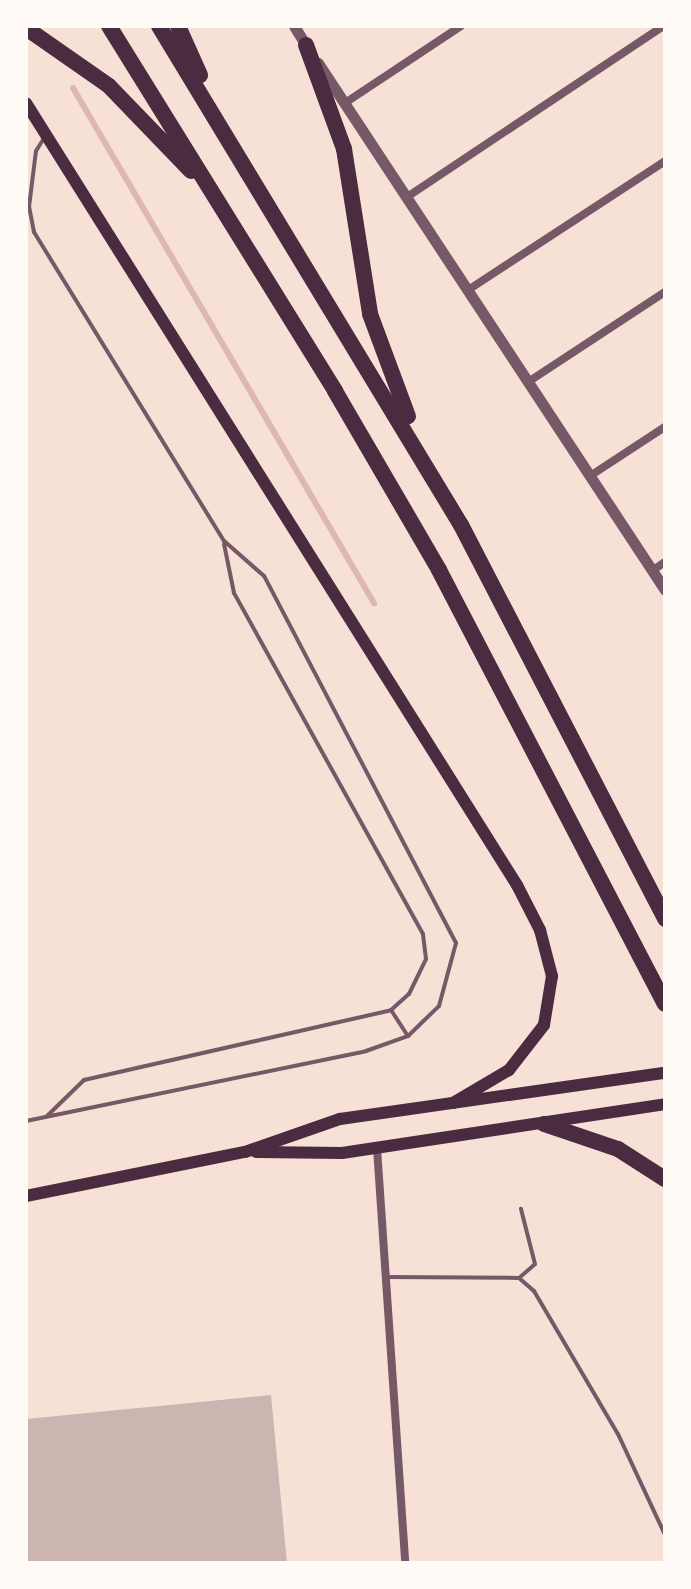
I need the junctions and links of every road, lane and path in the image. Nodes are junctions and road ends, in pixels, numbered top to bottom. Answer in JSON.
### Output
{"nodes":[{"id":1,"x":109,"y":26,"type":"edge"},
{"id":2,"x":159,"y":26,"type":"edge"},
{"id":3,"x":178,"y":26,"type":"edge"},
{"id":4,"x":294,"y":26,"type":"edge"},
{"id":5,"x":461,"y":26,"type":"edge"},
{"id":6,"x":663,"y":26,"type":"edge"},
{"id":7,"x":26,"y":28,"type":"edge"},
{"id":8,"x":306,"y":45,"type":"junction"},
{"id":9,"x":26,"y":103,"type":"edge"},
{"id":10,"x":345,"y":103,"type":"junction"},
{"id":11,"x":216,"y":117,"type":"junction"},
{"id":12,"x":46,"y":135,"type":"junction"},
{"id":13,"x":665,"y":161,"type":"edge"},
{"id":14,"x":214,"y":195,"type":"junction"},
{"id":15,"x":407,"y":197,"type":"junction"},
{"id":16,"x":468,"y":290,"type":"junction"},
{"id":17,"x":665,"y":292,"type":"edge"},
{"id":18,"x":528,"y":382,"type":"junction"},
{"id":19,"x":665,"y":427,"type":"edge"},
{"id":20,"x":590,"y":476,"type":"junction"},
{"id":21,"x":461,"y":525,"type":"junction"},
{"id":22,"x":224,"y":541,"type":"junction"},
{"id":23,"x":665,"y":562,"type":"edge"},
{"id":24,"x":652,"y":571,"type":"junction"},
{"id":25,"x":665,"y":590,"type":"edge"},
{"id":26,"x":665,"y":919,"type":"edge"},
{"id":27,"x":665,"y":1004,"type":"edge"},
{"id":28,"x":391,"y":1010,"type":"junction"},
{"id":29,"x":408,"y":1036,"type":"junction"},
{"id":30,"x":665,"y":1073,"type":"edge"},
{"id":31,"x":453,"y":1103,"type":"junction"},
{"id":32,"x":665,"y":1104,"type":"edge"},
{"id":33,"x":46,"y":1117,"type":"junction"},
{"id":34,"x":26,"y":1121,"type":"edge"},
{"id":35,"x":544,"y":1124,"type":"junction"},
{"id":36,"x":377,"y":1148,"type":"junction"},
{"id":37,"x":245,"y":1152,"type":"junction"},
{"id":38,"x":665,"y":1179,"type":"edge"},
{"id":39,"x":26,"y":1196,"type":"edge"},
{"id":40,"x":521,"y":1209,"type":"dead end"},
{"id":41,"x":387,"y":1277,"type":"junction"},
{"id":42,"x":519,"y":1278,"type":"junction"},
{"id":43,"x":665,"y":1535,"type":"edge"},
{"id":44,"x":405,"y":1563,"type":"edge"}],
"edges":[{"from":1,"to":14,"type":"highway"},
{"from":2,"to":11,"type":"highway"},
{"from":3,"to":11,"type":"highway"},
{"from":4,"to":8,"type":"street"},
{"from":5,"to":10,"type":"street"},
{"from":6,"to":15,"type":"street"},
{"from":7,"to":14,"type":"highway"},
{"from":8,"to":10,"type":"street"},
{"from":8,"to":21,"type":"highway"},
{"from":9,"to":12,"type":"main road"},
{"from":10,"to":15,"type":"street"},
{"from":11,"to":21,"type":"highway"},
{"from":12,"to":22,"type":"lane"},
{"from":12,"to":31,"type":"main road"},
{"from":13,"to":16,"type":"street"},
{"from":14,"to":27,"type":"highway"},
{"from":15,"to":16,"type":"street"},
{"from":16,"to":18,"type":"street"},
{"from":17,"to":18,"type":"street"},
{"from":18,"to":20,"type":"street"},
{"from":19,"to":20,"type":"street"},
{"from":20,"to":24,"type":"street"},
{"from":21,"to":26,"type":"highway"},
{"from":22,"to":28,"type":"lane"},
{"from":22,"to":29,"type":"lane"},
{"from":23,"to":24,"type":"street"},
{"from":24,"to":25,"type":"street"},
{"from":28,"to":29,"type":"lane"},
{"from":28,"to":33,"type":"lane"},
{"from":29,"to":33,"type":"lane"},
{"from":30,"to":31,"type":"main road"},
{"from":31,"to":37,"type":"main road"},
{"from":32,"to":35,"type":"main road"},
{"from":33,"to":34,"type":"lane"},
{"from":35,"to":36,"type":"main road"},
{"from":35,"to":38,"type":"highway"},
{"from":36,"to":37,"type":"main road"},
{"from":36,"to":41,"type":"street"},
{"from":37,"to":39,"type":"main road"},
{"from":40,"to":42,"type":"lane"},
{"from":41,"to":42,"type":"lane"},
{"from":41,"to":44,"type":"street"},
{"from":42,"to":43,"type":"lane"}]}
